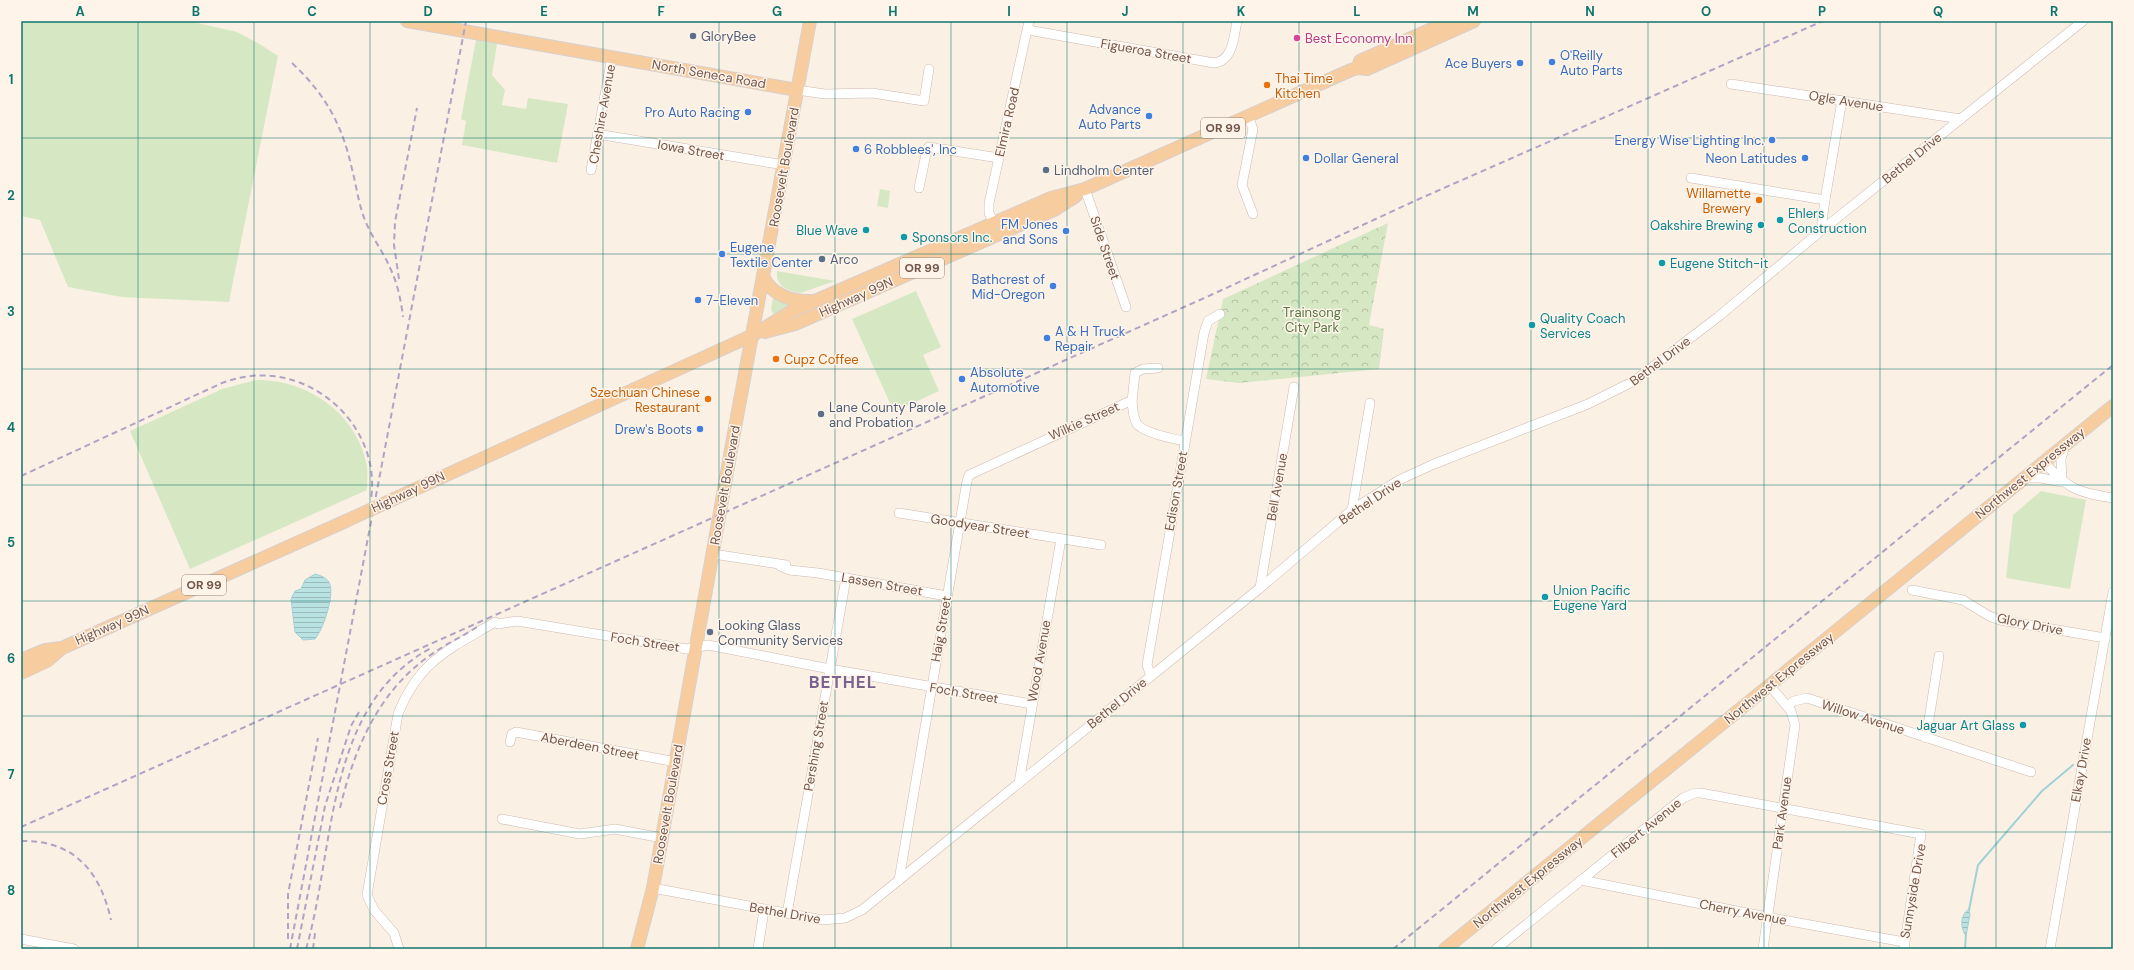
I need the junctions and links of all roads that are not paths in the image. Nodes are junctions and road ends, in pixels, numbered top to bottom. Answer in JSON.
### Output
{"nodes":[{"id":1,"x":407,"y":21,"type":"edge"},
{"id":2,"x":810,"y":21,"type":"edge"},
{"id":3,"x":1237,"y":21,"type":"edge"},
{"id":4,"x":1450,"y":21,"type":"edge"},
{"id":5,"x":1474,"y":21,"type":"edge"},
{"id":6,"x":2083,"y":21,"type":"edge"},
{"id":7,"x":1027,"y":24,"type":"edge"},
{"id":8,"x":612,"y":58,"type":"junction"},
{"id":9,"x":1358,"y":68,"type":"junction"},
{"id":10,"x":929,"y":69,"type":"dead end"},
{"id":11,"x":1731,"y":84,"type":"dead end"},
{"id":12,"x":797,"y":90,"type":"junction"},
{"id":13,"x":1842,"y":100,"type":"junction"},
{"id":14,"x":1248,"y":116,"type":"junction"},
{"id":15,"x":1961,"y":119,"type":"junction"},
{"id":16,"x":598,"y":134,"type":"junction"},
{"id":17,"x":999,"y":158,"type":"junction"},
{"id":18,"x":784,"y":165,"type":"junction"},
{"id":19,"x":591,"y":170,"type":"dead end"},
{"id":20,"x":1691,"y":178,"type":"dead end"},
{"id":21,"x":919,"y":188,"type":"dead end"},
{"id":22,"x":1085,"y":189,"type":"junction"},
{"id":23,"x":1825,"y":200,"type":"junction"},
{"id":24,"x":1253,"y":214,"type":"dead end"},
{"id":25,"x":994,"y":223,"type":"junction"},
{"id":26,"x":1822,"y":230,"type":"junction"},
{"id":27,"x":763,"y":276,"type":"junction"},
{"id":28,"x":817,"y":301,"type":"junction"},
{"id":29,"x":1126,"y":307,"type":"dead end"},
{"id":30,"x":1220,"y":314,"type":"dead end"},
{"id":31,"x":753,"y":335,"type":"junction"},
{"id":32,"x":1158,"y":368,"type":"dead end"},
{"id":33,"x":1294,"y":387,"type":"dead end"},
{"id":34,"x":1132,"y":402,"type":"junction"},
{"id":35,"x":1370,"y":403,"type":"dead end"},
{"id":36,"x":2113,"y":406,"type":"edge"},
{"id":37,"x":1185,"y":441,"type":"junction"},
{"id":38,"x":2064,"y":445,"type":"junction"},
{"id":39,"x":2044,"y":462,"type":"junction"},
{"id":40,"x":970,"y":474,"type":"joint"},
{"id":41,"x":2024,"y":478,"type":"junction"},
{"id":42,"x":2062,"y":482,"type":"junction"},
{"id":43,"x":2113,"y":498,"type":"edge"},
{"id":44,"x":1352,"y":510,"type":"junction"},
{"id":45,"x":900,"y":513,"type":"dead end"},
{"id":46,"x":960,"y":522,"type":"junction"},
{"id":47,"x":1061,"y":539,"type":"junction"},
{"id":48,"x":1101,"y":545,"type":"dead end"},
{"id":49,"x":713,"y":554,"type":"junction"},
{"id":50,"x":846,"y":578,"type":"junction"},
{"id":51,"x":1260,"y":588,"type":"junction"},
{"id":52,"x":1912,"y":590,"type":"dead end"},
{"id":53,"x":2113,"y":592,"type":"edge"},
{"id":54,"x":947,"y":596,"type":"junction"},
{"id":55,"x":495,"y":622,"type":"joint"},
{"id":56,"x":2105,"y":638,"type":"junction"},
{"id":57,"x":697,"y":647,"type":"junction"},
{"id":58,"x":62,"y":648,"type":"junction"},
{"id":59,"x":1939,"y":656,"type":"dead end"},
{"id":60,"x":21,"y":660,"type":"edge"},
{"id":61,"x":830,"y":669,"type":"junction"},
{"id":62,"x":21,"y":672,"type":"edge"},
{"id":63,"x":1151,"y":676,"type":"junction"},
{"id":64,"x":1770,"y":686,"type":"junction"},
{"id":65,"x":931,"y":687,"type":"junction"},
{"id":66,"x":1032,"y":704,"type":"junction"},
{"id":67,"x":1786,"y":706,"type":"junction"},
{"id":68,"x":1926,"y":738,"type":"junction"},
{"id":69,"x":510,"y":742,"type":"dead end"},
{"id":70,"x":676,"y":762,"type":"junction"},
{"id":71,"x":2031,"y":772,"type":"dead end"},
{"id":72,"x":1019,"y":783,"type":"junction"},
{"id":73,"x":1783,"y":809,"type":"junction"},
{"id":74,"x":502,"y":819,"type":"dead end"},
{"id":75,"x":1920,"y":833,"type":"joint"},
{"id":76,"x":662,"y":838,"type":"junction"},
{"id":77,"x":899,"y":880,"type":"junction"},
{"id":78,"x":1581,"y":880,"type":"junction"},
{"id":79,"x":653,"y":888,"type":"junction"},
{"id":80,"x":764,"y":910,"type":"junction"},
{"id":81,"x":787,"y":914,"type":"junction"},
{"id":82,"x":1767,"y":917,"type":"junction"},
{"id":83,"x":21,"y":939,"type":"edge"},
{"id":84,"x":1904,"y":946,"type":"edge"},
{"id":85,"x":74,"y":949,"type":"edge"},
{"id":86,"x":399,"y":949,"type":"edge"},
{"id":87,"x":637,"y":949,"type":"edge"},
{"id":88,"x":758,"y":949,"type":"edge"},
{"id":89,"x":1445,"y":949,"type":"edge"},
{"id":90,"x":1496,"y":949,"type":"edge"},
{"id":91,"x":1763,"y":949,"type":"edge"},
{"id":92,"x":2050,"y":949,"type":"edge"}],
"edges":[{"from":1,"to":8,"type":"main road","name":"North Seneca Road"},
{"from":2,"to":12,"type":"main road","name":"Roosevelt Boulevard"},
{"from":3,"to":7,"type":"street","name":"Figueroa Street"},
{"from":4,"to":9,"type":"main road","name":"Highway 99N","number":"OR 99"},
{"from":5,"to":9,"type":"main road","name":"Highway 99N","number":"OR 99"},
{"from":6,"to":15,"type":"street","name":"Bethel Drive"},
{"from":7,"to":17,"type":"street","name":"Elmira Road"},
{"from":8,"to":12,"type":"main road","name":"North Seneca Road"},
{"from":8,"to":16,"type":"street","name":"Cheshire Avenue"},
{"from":9,"to":14,"type":"main road","name":"Highway 99N","number":"OR 99"},
{"from":10,"to":12,"type":"street","name":"North Seneca Road"},
{"from":11,"to":13,"type":"street","name":"Ogle Avenue"},
{"from":12,"to":18,"type":"main road","name":"Roosevelt Boulevard"},
{"from":13,"to":15,"type":"street","name":"Ogle Avenue"},
{"from":13,"to":23,"type":"street"},
{"from":14,"to":22,"type":"main road","name":"Highway 99N","number":"OR 99"},
{"from":14,"to":24,"type":"street"},
{"from":15,"to":26,"type":"street","name":"Bethel Drive"},
{"from":16,"to":18,"type":"street","name":"Iowa Street"},
{"from":16,"to":19,"type":"street","name":"Cheshire Avenue"},
{"from":17,"to":21,"type":"street"},
{"from":17,"to":25,"type":"street","name":"Elmira Road"},
{"from":18,"to":27,"type":"main road","name":"Roosevelt Boulevard"},
{"from":20,"to":23,"type":"street"},
{"from":22,"to":25,"type":"main road","name":"Highway 99N","number":"OR 99"},
{"from":22,"to":29,"type":"street","name":"Side Street"},
{"from":22,"to":31,"type":"main road","name":"Highway 99N","number":"OR 99"},
{"from":23,"to":26,"type":"street"},
{"from":25,"to":28,"type":"main road","name":"Highway 99N","number":"OR 99"},
{"from":26,"to":44,"type":"street","name":"Bethel Drive"},
{"from":27,"to":28,"type":"main road"},
{"from":27,"to":31,"type":"main road","name":"Roosevelt Boulevard"},
{"from":28,"to":31,"type":"main road","name":"Highway 99N","number":"OR 99"},
{"from":30,"to":37,"type":"street","name":"Edison Street"},
{"from":31,"to":49,"type":"main road","name":"Roosevelt Boulevard"},
{"from":31,"to":58,"type":"main road","name":"Highway 99N","number":"OR 99","bridge":true},
{"from":32,"to":34,"type":"street"},
{"from":33,"to":51,"type":"street","name":"Bell Avenue"},
{"from":34,"to":37,"type":"street","name":"Wilkie Street"},
{"from":34,"to":40,"type":"street","name":"Wilkie Street"},
{"from":35,"to":44,"type":"street"},
{"from":36,"to":38,"type":"main road","name":"Northwest Expressway"},
{"from":37,"to":63,"type":"street","name":"Edison Street"},
{"from":38,"to":39,"type":"main road","name":"Northwest Expressway"},
{"from":38,"to":42,"type":"street"},
{"from":39,"to":41,"type":"main road","name":"Northwest Expressway"},
{"from":39,"to":42,"type":"street"},
{"from":40,"to":46,"type":"street","name":"Haig Street"},
{"from":41,"to":42,"type":"street"},
{"from":41,"to":64,"type":"main road","name":"Northwest Expressway"},
{"from":42,"to":43,"type":"street"},
{"from":44,"to":51,"type":"street","name":"Bethel Drive"},
{"from":45,"to":46,"type":"street","name":"Goodyear Street"},
{"from":46,"to":47,"type":"street","name":"Goodyear Street"},
{"from":46,"to":54,"type":"street","name":"Haig Street"},
{"from":47,"to":48,"type":"street","name":"Goodyear Street"},
{"from":47,"to":66,"type":"street","name":"Wood Avenue"},
{"from":49,"to":50,"type":"street","name":"Lassen Street"},
{"from":49,"to":57,"type":"main road","name":"Roosevelt Boulevard"},
{"from":50,"to":54,"type":"street","name":"Lassen Street"},
{"from":50,"to":61,"type":"street","name":"Pershing Street"},
{"from":51,"to":63,"type":"street","name":"Bethel Drive"},
{"from":52,"to":56,"type":"street","name":"Glory Drive"},
{"from":53,"to":56,"type":"street","name":"Elkay Drive"},
{"from":54,"to":65,"type":"street","name":"Haig Street"},
{"from":55,"to":57,"type":"street","name":"Foch Street"},
{"from":55,"to":86,"type":"street","name":"Cross Street"},
{"from":56,"to":92,"type":"street","name":"Elkay Drive"},
{"from":57,"to":61,"type":"street","name":"Foch Street"},
{"from":57,"to":70,"type":"main road","name":"Roosevelt Boulevard"},
{"from":58,"to":60,"type":"main road","number":"OR 99"},
{"from":58,"to":62,"type":"main road","number":"OR 99"},
{"from":59,"to":68,"type":"street"},
{"from":61,"to":65,"type":"street","name":"Foch Street"},
{"from":61,"to":81,"type":"street","name":"Pershing Street"},
{"from":63,"to":72,"type":"street","name":"Bethel Drive"},
{"from":64,"to":67,"type":"street","name":"Park Avenue"},
{"from":64,"to":89,"type":"main road","name":"Northwest Expressway"},
{"from":65,"to":66,"type":"street","name":"Foch Street"},
{"from":65,"to":77,"type":"street","name":"Haig Street"},
{"from":66,"to":72,"type":"street","name":"Wood Avenue"},
{"from":67,"to":68,"type":"street","name":"Willow Avenue"},
{"from":67,"to":73,"type":"street","name":"Park Avenue"},
{"from":68,"to":71,"type":"street","name":"Willow Avenue"},
{"from":69,"to":70,"type":"street","name":"Aberdeen Street"},
{"from":70,"to":76,"type":"main road","name":"Roosevelt Boulevard"},
{"from":72,"to":77,"type":"street","name":"Bethel Drive"},
{"from":73,"to":75,"type":"street","name":"Filbert Avenue"},
{"from":73,"to":78,"type":"street","name":"Filbert Avenue"},
{"from":73,"to":82,"type":"street","name":"Park Avenue"},
{"from":74,"to":76,"type":"street"},
{"from":75,"to":84,"type":"street","name":"Sunnyside Drive"},
{"from":76,"to":79,"type":"main road","name":"Roosevelt Boulevard"},
{"from":77,"to":81,"type":"street","name":"Bethel Drive"},
{"from":78,"to":82,"type":"street","name":"Cherry Avenue"},
{"from":78,"to":90,"type":"street","name":"Filbert Avenue"},
{"from":79,"to":80,"type":"street","name":"Bethel Drive"},
{"from":79,"to":87,"type":"main road","name":"Roosevelt Boulevard"},
{"from":80,"to":81,"type":"street","name":"Bethel Drive"},
{"from":80,"to":88,"type":"street"},
{"from":82,"to":84,"type":"street","name":"Cherry Avenue"},
{"from":82,"to":91,"type":"street","name":"Park Avenue"},
{"from":83,"to":85,"type":"street"}]}
